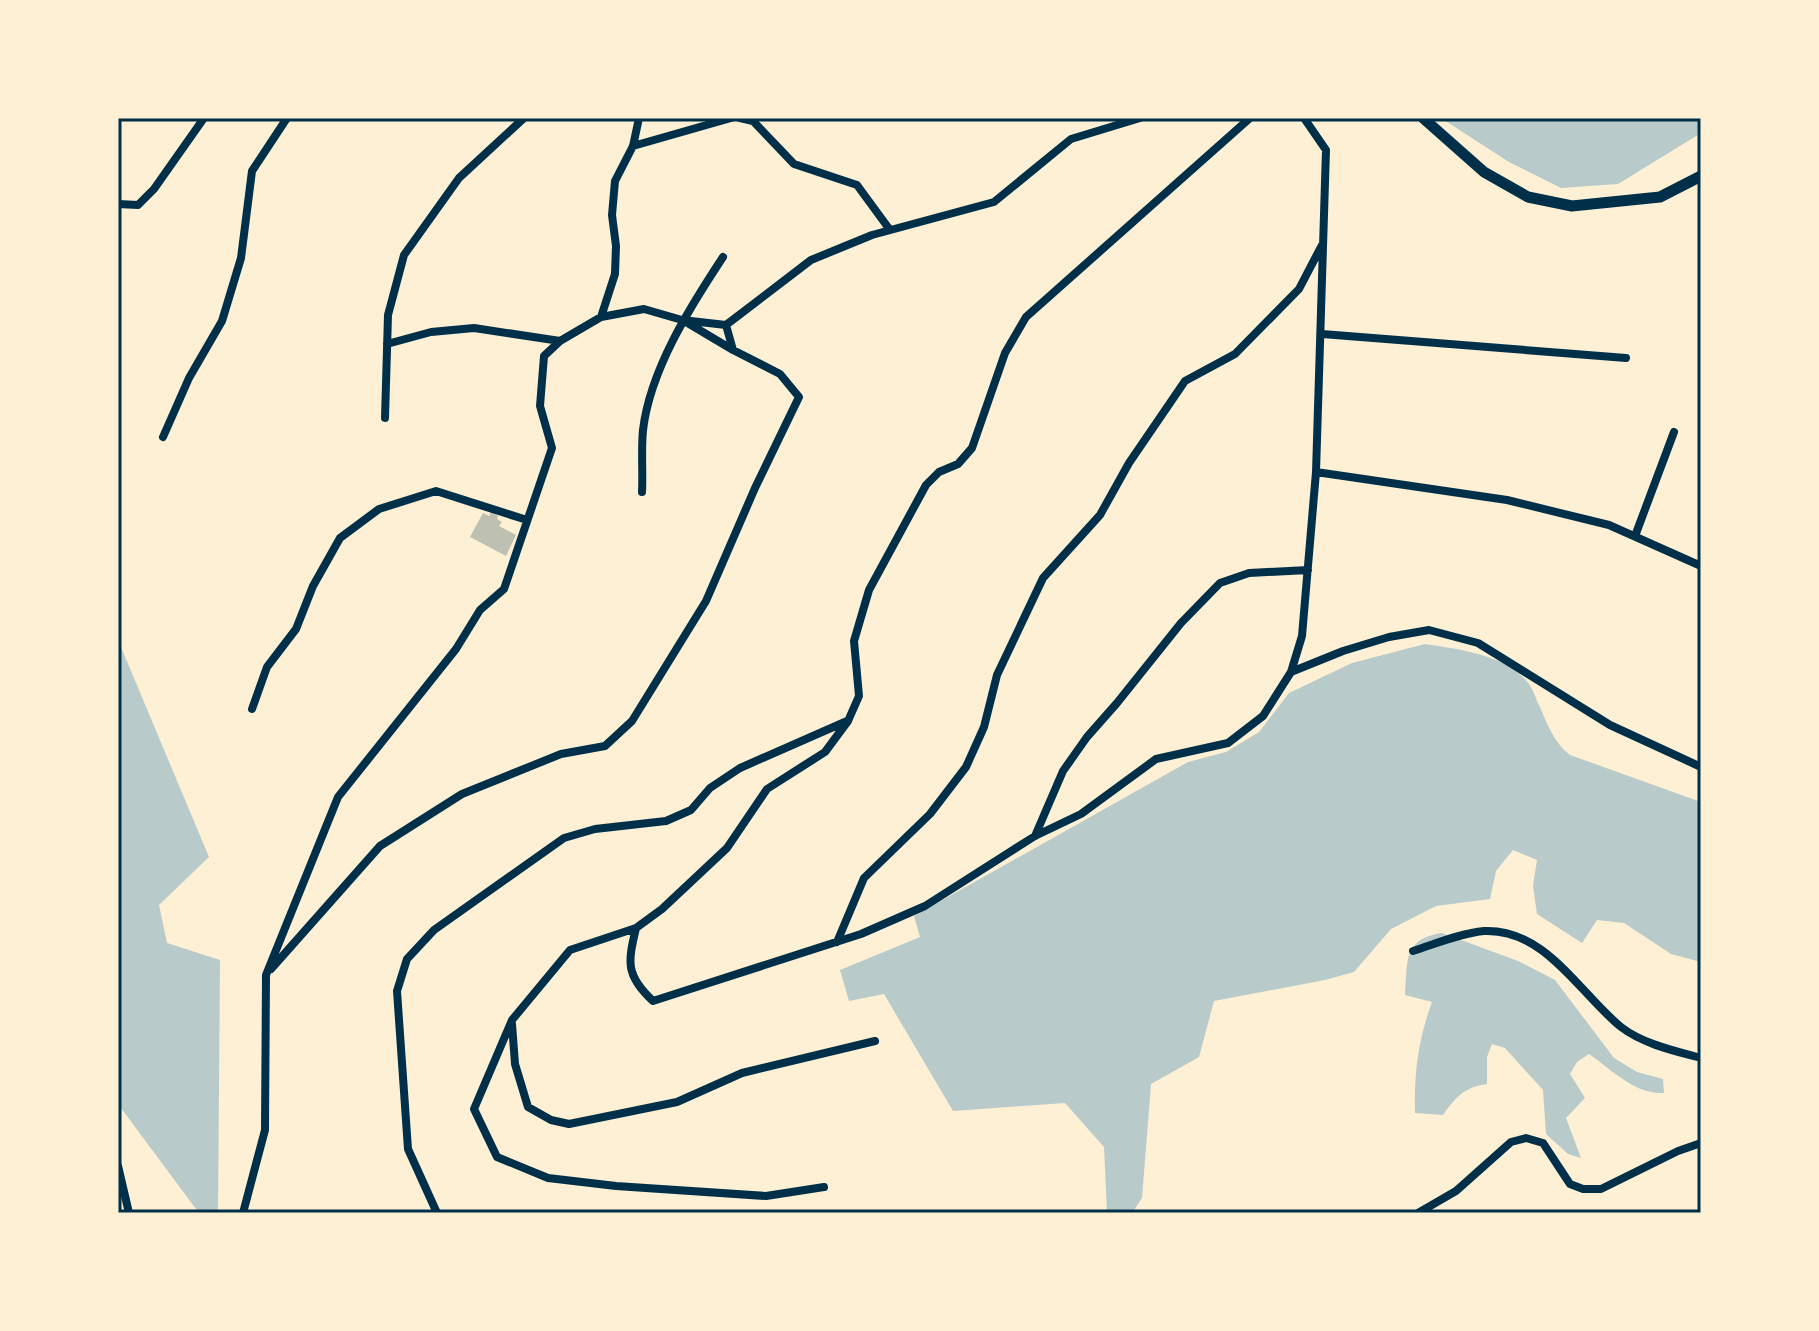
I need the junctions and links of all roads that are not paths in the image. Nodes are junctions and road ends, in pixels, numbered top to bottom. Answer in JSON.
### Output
{"nodes":[{"id":1,"x":204,"y":118,"type":"edge"},
{"id":2,"x":287,"y":118,"type":"edge"},
{"id":3,"x":524,"y":118,"type":"edge"},
{"id":4,"x":639,"y":118,"type":"edge"},
{"id":5,"x":731,"y":118,"type":"edge"},
{"id":6,"x":740,"y":118,"type":"edge"},
{"id":7,"x":1140,"y":118,"type":"edge"},
{"id":8,"x":1250,"y":118,"type":"edge"},
{"id":9,"x":1304,"y":118,"type":"edge"},
{"id":10,"x":1423,"y":118,"type":"edge"},
{"id":11,"x":633,"y":146,"type":"junction"},
{"id":12,"x":1701,"y":176,"type":"edge"},
{"id":13,"x":118,"y":204,"type":"edge"},
{"id":14,"x":890,"y":230,"type":"junction"},
{"id":15,"x":1324,"y":241,"type":"junction"},
{"id":16,"x":723,"y":257,"type":"dead end"},
{"id":17,"x":601,"y":317,"type":"junction"},
{"id":18,"x":682,"y":320,"type":"junction"},
{"id":19,"x":726,"y":325,"type":"junction"},
{"id":20,"x":1322,"y":334,"type":"junction"},
{"id":21,"x":560,"y":341,"type":"junction"},
{"id":22,"x":387,"y":344,"type":"junction"},
{"id":23,"x":733,"y":350,"type":"junction"},
{"id":24,"x":1626,"y":358,"type":"dead end"},
{"id":25,"x":385,"y":418,"type":"dead end"},
{"id":26,"x":1674,"y":432,"type":"dead end"},
{"id":27,"x":163,"y":437,"type":"dead end"},
{"id":28,"x":1316,"y":472,"type":"junction"},
{"id":29,"x":642,"y":492,"type":"dead end"},
{"id":30,"x":527,"y":520,"type":"junction"},
{"id":31,"x":1635,"y":536,"type":"junction"},
{"id":32,"x":1701,"y":566,"type":"edge"},
{"id":33,"x":1308,"y":570,"type":"junction"},
{"id":34,"x":1291,"y":672,"type":"junction"},
{"id":35,"x":252,"y":709,"type":"dead end"},
{"id":36,"x":848,"y":721,"type":"junction"},
{"id":37,"x":1701,"y":767,"type":"edge"},
{"id":38,"x":1035,"y":836,"type":"junction"},
{"id":39,"x":636,"y":928,"type":"junction"},
{"id":40,"x":837,"y":942,"type":"junction"},
{"id":41,"x":1413,"y":951,"type":"dead end"},
{"id":42,"x":266,"y":975,"type":"junction"},
{"id":43,"x":512,"y":1020,"type":"junction"},
{"id":44,"x":875,"y":1041,"type":"dead end"},
{"id":45,"x":1701,"y":1058,"type":"edge"},
{"id":46,"x":1701,"y":1143,"type":"edge"},
{"id":47,"x":118,"y":1166,"type":"edge"},
{"id":48,"x":824,"y":1187,"type":"dead end"},
{"id":49,"x":125,"y":1210,"type":"edge"},
{"id":50,"x":243,"y":1213,"type":"edge"},
{"id":51,"x":437,"y":1213,"type":"edge"},
{"id":52,"x":1418,"y":1213,"type":"edge"}],
"edges":[{"from":1,"to":13,"type":"street"},
{"from":2,"to":27,"type":"street"},
{"from":3,"to":22,"type":"street"},
{"from":4,"to":11,"type":"street"},
{"from":5,"to":11,"type":"street"},
{"from":6,"to":14,"type":"street"},
{"from":7,"to":14,"type":"street"},
{"from":8,"to":36,"type":"street"},
{"from":9,"to":15,"type":"street"},
{"from":10,"to":12,"type":"street"},
{"from":11,"to":17,"type":"street"},
{"from":14,"to":19,"type":"street"},
{"from":15,"to":20,"type":"street"},
{"from":15,"to":40,"type":"street"},
{"from":16,"to":18,"type":"street"},
{"from":17,"to":18,"type":"street"},
{"from":17,"to":21,"type":"street"},
{"from":18,"to":19,"type":"street"},
{"from":18,"to":23,"type":"street"},
{"from":18,"to":29,"type":"street"},
{"from":19,"to":23,"type":"street"},
{"from":20,"to":24,"type":"street"},
{"from":20,"to":28,"type":"street"},
{"from":21,"to":22,"type":"street"},
{"from":21,"to":30,"type":"street"},
{"from":22,"to":25,"type":"street"},
{"from":23,"to":42,"type":"street"},
{"from":26,"to":31,"type":"street"},
{"from":28,"to":31,"type":"street"},
{"from":28,"to":33,"type":"street"},
{"from":30,"to":35,"type":"street"},
{"from":30,"to":42,"type":"street"},
{"from":31,"to":32,"type":"street"},
{"from":33,"to":34,"type":"street"},
{"from":33,"to":38,"type":"street"},
{"from":34,"to":37,"type":"street"},
{"from":34,"to":38,"type":"street"},
{"from":36,"to":39,"type":"street"},
{"from":36,"to":51,"type":"street"},
{"from":38,"to":40,"type":"street"},
{"from":39,"to":40,"type":"street"},
{"from":39,"to":43,"type":"street"},
{"from":41,"to":45,"type":"street"},
{"from":42,"to":50,"type":"street"},
{"from":43,"to":44,"type":"street"},
{"from":43,"to":48,"type":"street"},
{"from":46,"to":52,"type":"street"},
{"from":47,"to":49,"type":"street"}]}
